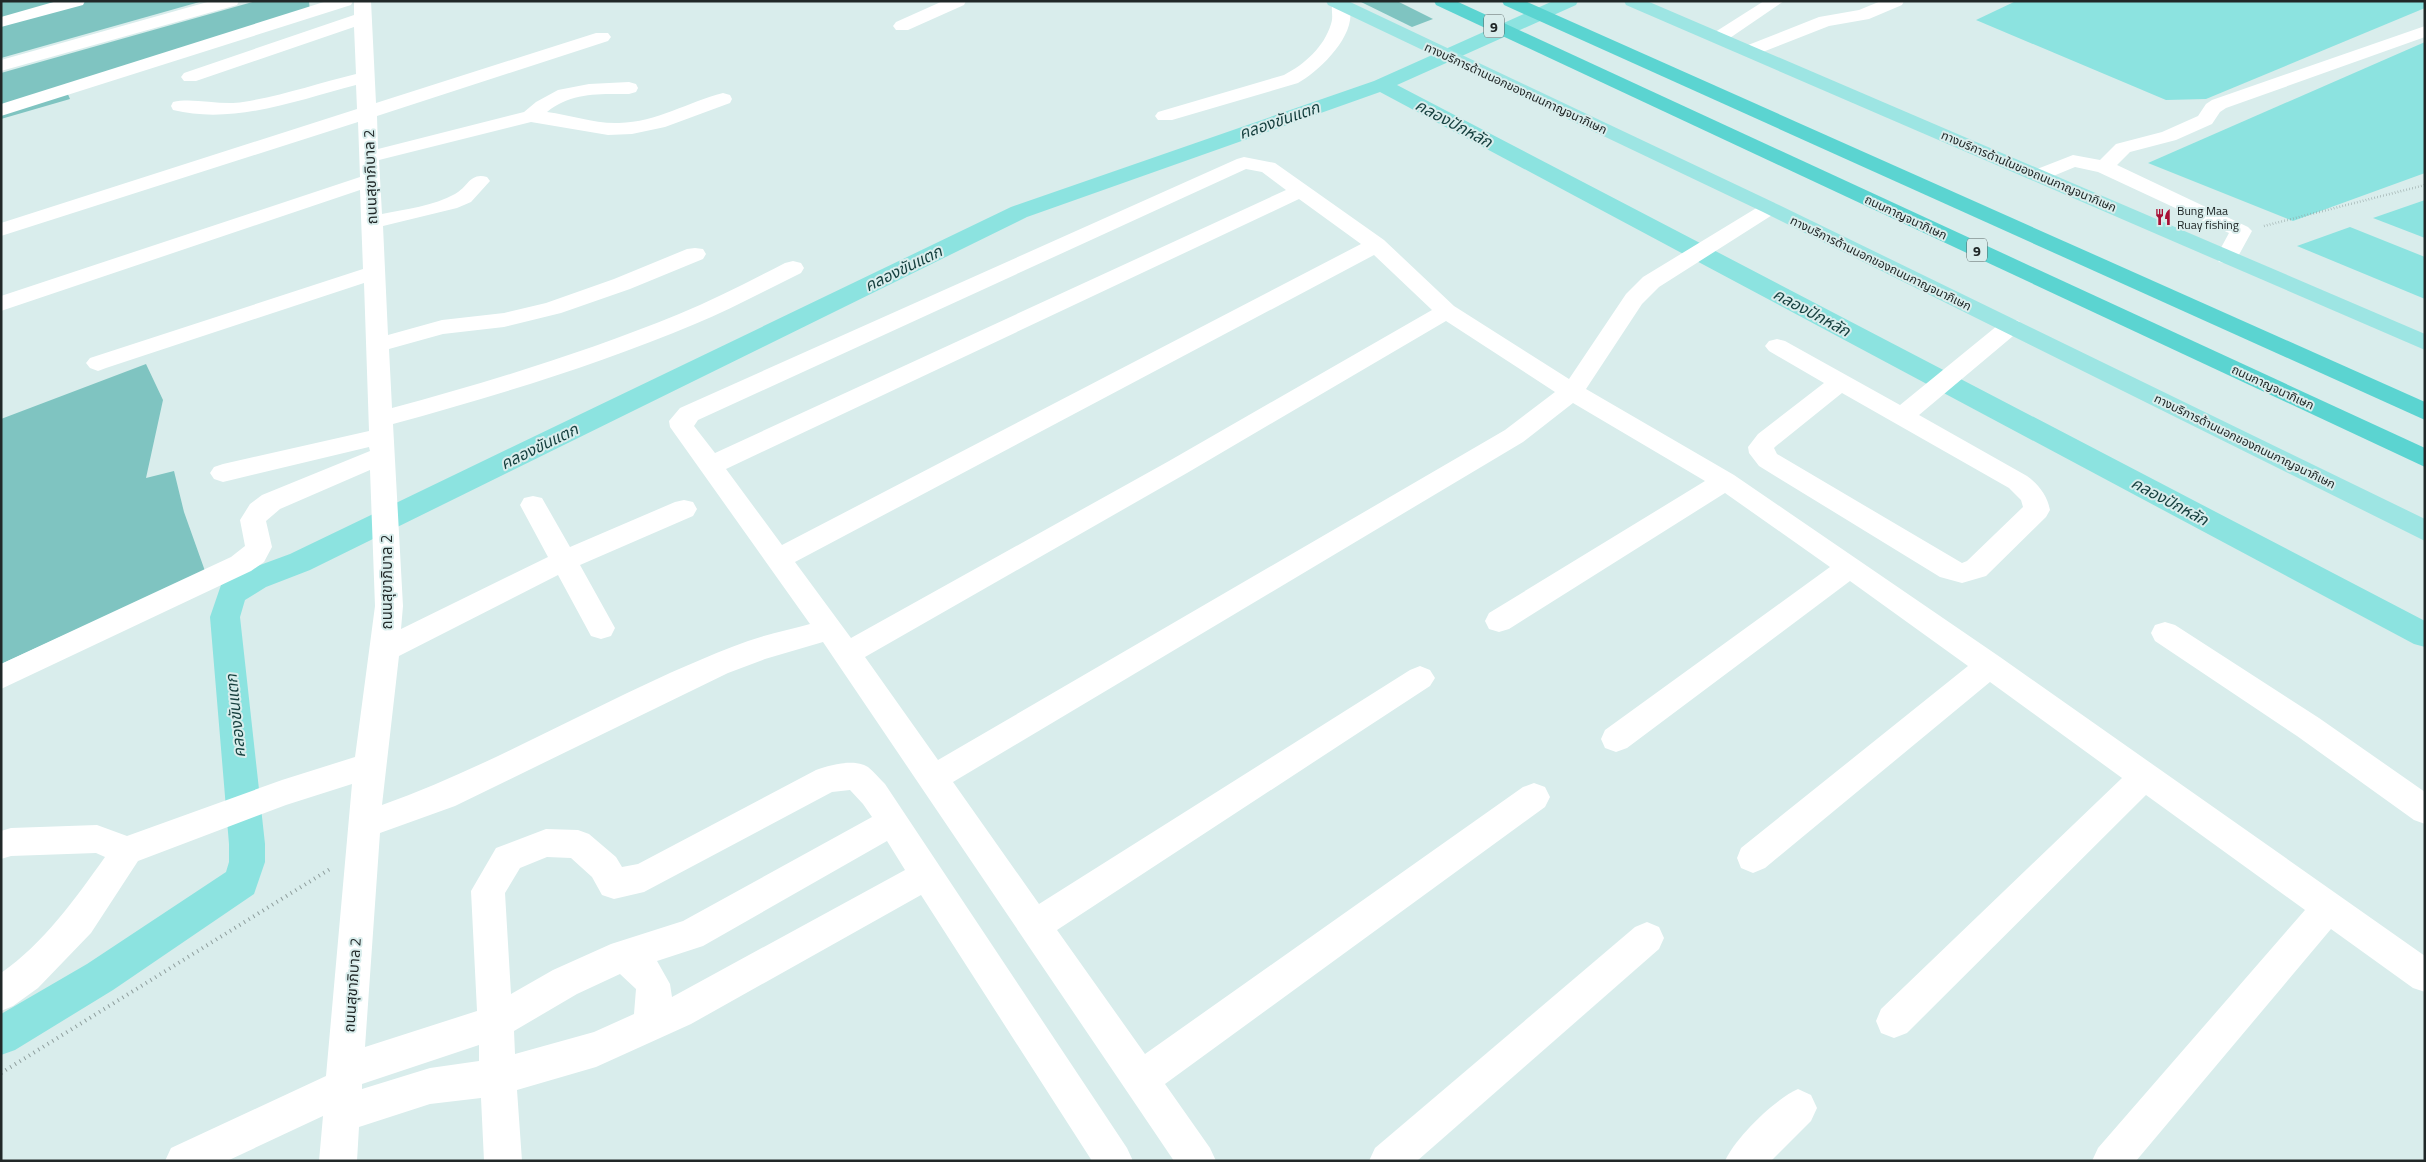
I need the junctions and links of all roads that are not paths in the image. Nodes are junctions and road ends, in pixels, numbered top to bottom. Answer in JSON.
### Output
{"nodes":[{"id":1,"x":76,"y":1,"type":"edge"},
{"id":2,"x":231,"y":1,"type":"edge"},
{"id":3,"x":345,"y":1,"type":"edge"},
{"id":4,"x":958,"y":1,"type":"edge"},
{"id":5,"x":1442,"y":1,"type":"edge"},
{"id":6,"x":1510,"y":1,"type":"edge"},
{"id":7,"x":1632,"y":1,"type":"edge"},
{"id":8,"x":1776,"y":1,"type":"edge"},
{"id":9,"x":1896,"y":1,"type":"edge"},
{"id":10,"x":1337,"y":3,"type":"edge"},
{"id":11,"x":362,"y":10,"type":"edge"},
{"id":12,"x":1,"y":22,"type":"edge"},
{"id":13,"x":902,"y":26,"type":"dead end"},
{"id":14,"x":2425,"y":31,"type":"edge"},
{"id":15,"x":602,"y":37,"type":"dead end"},
{"id":16,"x":1718,"y":38,"type":"junction"},
{"id":17,"x":1758,"y":55,"type":"junction"},
{"id":18,"x":1,"y":66,"type":"edge"},
{"id":19,"x":190,"y":77,"type":"dead end"},
{"id":20,"x":366,"y":77,"type":"junction"},
{"id":21,"x":629,"y":88,"type":"dead end"},
{"id":22,"x":723,"y":99,"type":"dead end"},
{"id":23,"x":180,"y":106,"type":"dead end"},
{"id":24,"x":1,"y":110,"type":"edge"},
{"id":25,"x":367,"y":111,"type":"junction"},
{"id":26,"x":532,"y":116,"type":"junction"},
{"id":27,"x":1165,"y":116,"type":"dead end"},
{"id":28,"x":369,"y":156,"type":"junction"},
{"id":29,"x":2104,"y":167,"type":"junction"},
{"id":30,"x":2039,"y":176,"type":"junction"},
{"id":31,"x":370,"y":180,"type":"junction"},
{"id":32,"x":480,"y":181,"type":"dead end"},
{"id":33,"x":1300,"y":191,"type":"junction"},
{"id":34,"x":1770,"y":208,"type":"junction"},
{"id":35,"x":371,"y":223,"type":"junction"},
{"id":36,"x":1,"y":230,"type":"edge"},
{"id":37,"x":1376,"y":245,"type":"junction"},
{"id":38,"x":695,"y":254,"type":"dead end"},
{"id":39,"x":2227,"y":257,"type":"junction"},
{"id":40,"x":793,"y":268,"type":"dead end"},
{"id":41,"x":373,"y":273,"type":"junction"},
{"id":42,"x":1,"y":304,"type":"edge"},
{"id":43,"x":1446,"y":311,"type":"junction"},
{"id":44,"x":2011,"y":326,"type":"junction"},
{"id":45,"x":2425,"y":343,"type":"edge"},
{"id":46,"x":378,"y":345,"type":"junction"},
{"id":47,"x":1777,"y":346,"type":"dead end"},
{"id":48,"x":98,"y":363,"type":"dead end"},
{"id":49,"x":1840,"y":382,"type":"junction"},
{"id":50,"x":1572,"y":392,"type":"junction"},
{"id":51,"x":2425,"y":412,"type":"edge"},
{"id":52,"x":1902,"y":416,"type":"junction"},
{"id":53,"x":382,"y":437,"type":"junction"},
{"id":54,"x":2425,"y":458,"type":"edge"},
{"id":55,"x":710,"y":466,"type":"junction"},
{"id":56,"x":223,"y":473,"type":"dead end"},
{"id":57,"x":1725,"y":481,"type":"junction"},
{"id":58,"x":534,"y":505,"type":"dead end"},
{"id":59,"x":684,"y":509,"type":"dead end"},
{"id":60,"x":2425,"y":531,"type":"edge"},
{"id":61,"x":778,"y":559,"type":"junction"},
{"id":62,"x":563,"y":561,"type":"junction"},
{"id":63,"x":1850,"y":567,"type":"junction"},
{"id":64,"x":1499,"y":621,"type":"dead end"},
{"id":65,"x":601,"y":628,"type":"dead end"},
{"id":66,"x":828,"y":630,"type":"junction"},
{"id":67,"x":2165,"y":633,"type":"dead end"},
{"id":68,"x":386,"y":650,"type":"junction"},
{"id":69,"x":847,"y":654,"type":"junction"},
{"id":70,"x":1990,"y":664,"type":"junction"},
{"id":71,"x":1,"y":677,"type":"edge"},
{"id":72,"x":1420,"y":678,"type":"dead end"},
{"id":73,"x":1616,"y":739,"type":"dead end"},
{"id":74,"x":369,"y":766,"type":"junction"},
{"id":75,"x":2145,"y":776,"type":"junction"},
{"id":76,"x":932,"y":779,"type":"junction"},
{"id":77,"x":1534,"y":796,"type":"dead end"},
{"id":78,"x":2425,"y":810,"type":"edge"},
{"id":79,"x":892,"y":822,"type":"junction"},
{"id":80,"x":363,"y":837,"type":"junction"},
{"id":81,"x":1,"y":845,"type":"edge"},
{"id":82,"x":127,"y":851,"type":"junction"},
{"id":83,"x":1753,"y":858,"type":"dead end"},
{"id":84,"x":926,"y":875,"type":"junction"},
{"id":85,"x":2328,"y":907,"type":"junction"},
{"id":86,"x":1034,"y":926,"type":"junction"},
{"id":87,"x":1647,"y":938,"type":"dead end"},
{"id":88,"x":623,"y":955,"type":"junction"},
{"id":89,"x":2425,"y":976,"type":"edge"},
{"id":90,"x":1,"y":994,"type":"edge"},
{"id":91,"x":1894,"y":1021,"type":"dead end"},
{"id":92,"x":495,"y":1022,"type":"junction"},
{"id":93,"x":649,"y":1025,"type":"junction"},
{"id":94,"x":498,"y":1077,"type":"junction"},
{"id":95,"x":1141,"y":1080,"type":"junction"},
{"id":96,"x":344,"y":1091,"type":"junction"},
{"id":97,"x":1798,"y":1108,"type":"dead end"},
{"id":98,"x":184,"y":1161,"type":"edge"},
{"id":99,"x":338,"y":1161,"type":"edge"},
{"id":100,"x":503,"y":1161,"type":"edge"},
{"id":101,"x":1114,"y":1161,"type":"edge"},
{"id":102,"x":1197,"y":1161,"type":"edge"},
{"id":103,"x":1388,"y":1161,"type":"edge"},
{"id":104,"x":1744,"y":1161,"type":"edge"},
{"id":105,"x":2111,"y":1161,"type":"edge"}],
"edges":[{"from":1,"to":12,"type":"street"},
{"from":2,"to":18,"type":"street"},
{"from":3,"to":24,"type":"street"},
{"from":4,"to":13,"type":"street"},
{"from":5,"to":54,"type":"highway","name":"ถนนกาญจนาภิเษก","number":"9"},
{"from":6,"to":51,"type":"highway","number":"9"},
{"from":7,"to":16,"type":"main road","name":"ทางบริการด้านในของถนนกาญจนาภิเษก"},
{"from":8,"to":16,"type":"street"},
{"from":9,"to":17,"type":"street"},
{"from":10,"to":27,"type":"street"},
{"from":10,"to":34,"type":"main road","name":"ทางบริการด้านนอกของถนนกาญจนาภิเษก"},
{"from":11,"to":19,"type":"street"},
{"from":11,"to":20,"type":"street","name":"ถนนสุขาภิบาล 2"},
{"from":14,"to":29,"type":"street"},
{"from":15,"to":25,"type":"street"},
{"from":16,"to":17,"type":"main road","name":"ทางบริการด้านในของถนนกาญจนาภิเษก"},
{"from":17,"to":30,"type":"main road","name":"ทางบริการด้านในของถนนกาญจนาภิเษก"},
{"from":20,"to":23,"type":"street"},
{"from":20,"to":25,"type":"street","name":"ถนนสุขาภิบาล 2"},
{"from":21,"to":26,"type":"street"},
{"from":22,"to":26,"type":"street"},
{"from":25,"to":28,"type":"street","name":"ถนนสุขาภิบาล 2"},
{"from":25,"to":36,"type":"street"},
{"from":26,"to":28,"type":"street"},
{"from":28,"to":31,"type":"street","name":"ถนนสุขาภิบาล 2"},
{"from":29,"to":30,"type":"street"},
{"from":29,"to":39,"type":"street"},
{"from":30,"to":39,"type":"main road","name":"ทางบริการด้านในของถนนกาญจนาภิเษก"},
{"from":31,"to":35,"type":"street","name":"ถนนสุขาภิบาล 2"},
{"from":31,"to":42,"type":"street"},
{"from":32,"to":35,"type":"street"},
{"from":33,"to":37,"type":"street"},
{"from":33,"to":55,"type":"street"},
{"from":33,"to":55,"type":"street"},
{"from":34,"to":44,"type":"main road","name":"ทางบริการด้านนอกของถนนกาญจนาภิเษก"},
{"from":34,"to":50,"type":"street"},
{"from":35,"to":41,"type":"street","name":"ถนนสุขาภิบาล 2"},
{"from":37,"to":43,"type":"street"},
{"from":37,"to":61,"type":"street"},
{"from":38,"to":46,"type":"street"},
{"from":39,"to":45,"type":"main road","name":"ทางบริการด้านในของถนนกาญจนาภิเษก"},
{"from":40,"to":53,"type":"street"},
{"from":41,"to":46,"type":"street","name":"ถนนสุขาภิบาล 2"},
{"from":41,"to":48,"type":"street"},
{"from":43,"to":50,"type":"street"},
{"from":43,"to":69,"type":"street"},
{"from":44,"to":52,"type":"street"},
{"from":44,"to":60,"type":"main road","name":"ทางบริการด้านนอกของถนนกาญจนาภิเษก"},
{"from":46,"to":53,"type":"street","name":"ถนนสุขาภิบาล 2"},
{"from":47,"to":49,"type":"street"},
{"from":49,"to":52,"type":"street"},
{"from":49,"to":52,"type":"street"},
{"from":50,"to":57,"type":"street"},
{"from":50,"to":76,"type":"street"},
{"from":53,"to":56,"type":"street"},
{"from":53,"to":68,"type":"street","name":"ถนนสุขาภิบาล 2"},
{"from":53,"to":71,"type":"street"},
{"from":55,"to":61,"type":"street"},
{"from":57,"to":63,"type":"street"},
{"from":57,"to":64,"type":"street"},
{"from":58,"to":62,"type":"street"},
{"from":59,"to":62,"type":"street"},
{"from":61,"to":66,"type":"street"},
{"from":62,"to":65,"type":"street"},
{"from":62,"to":68,"type":"street"},
{"from":63,"to":70,"type":"street"},
{"from":63,"to":73,"type":"street"},
{"from":66,"to":69,"type":"street"},
{"from":66,"to":80,"type":"street"},
{"from":67,"to":78,"type":"street"},
{"from":68,"to":74,"type":"street","name":"ถนนสุขาภิบาล 2"},
{"from":69,"to":76,"type":"street"},
{"from":70,"to":75,"type":"street"},
{"from":70,"to":83,"type":"street"},
{"from":72,"to":86,"type":"street"},
{"from":74,"to":80,"type":"street","name":"ถนนสุขาภิบาล 2"},
{"from":74,"to":82,"type":"street"},
{"from":75,"to":85,"type":"street"},
{"from":75,"to":91,"type":"street"},
{"from":76,"to":86,"type":"street"},
{"from":77,"to":95,"type":"street"},
{"from":79,"to":84,"type":"street"},
{"from":79,"to":88,"type":"street"},
{"from":79,"to":92,"type":"street"},
{"from":80,"to":96,"type":"street","name":"ถนนสุขาภิบาล 2"},
{"from":81,"to":82,"type":"street"},
{"from":82,"to":90,"type":"street"},
{"from":84,"to":93,"type":"street"},
{"from":84,"to":101,"type":"street"},
{"from":85,"to":89,"type":"street"},
{"from":85,"to":105,"type":"street"},
{"from":86,"to":95,"type":"street"},
{"from":87,"to":103,"type":"street"},
{"from":88,"to":92,"type":"street"},
{"from":88,"to":93,"type":"street"},
{"from":92,"to":94,"type":"street"},
{"from":92,"to":96,"type":"street"},
{"from":93,"to":94,"type":"street"},
{"from":94,"to":96,"type":"street"},
{"from":94,"to":100,"type":"street"},
{"from":95,"to":102,"type":"street"},
{"from":96,"to":98,"type":"street"},
{"from":96,"to":99,"type":"street","name":"ถนนสุขาภิบาล 2"},
{"from":97,"to":104,"type":"street"}]}
